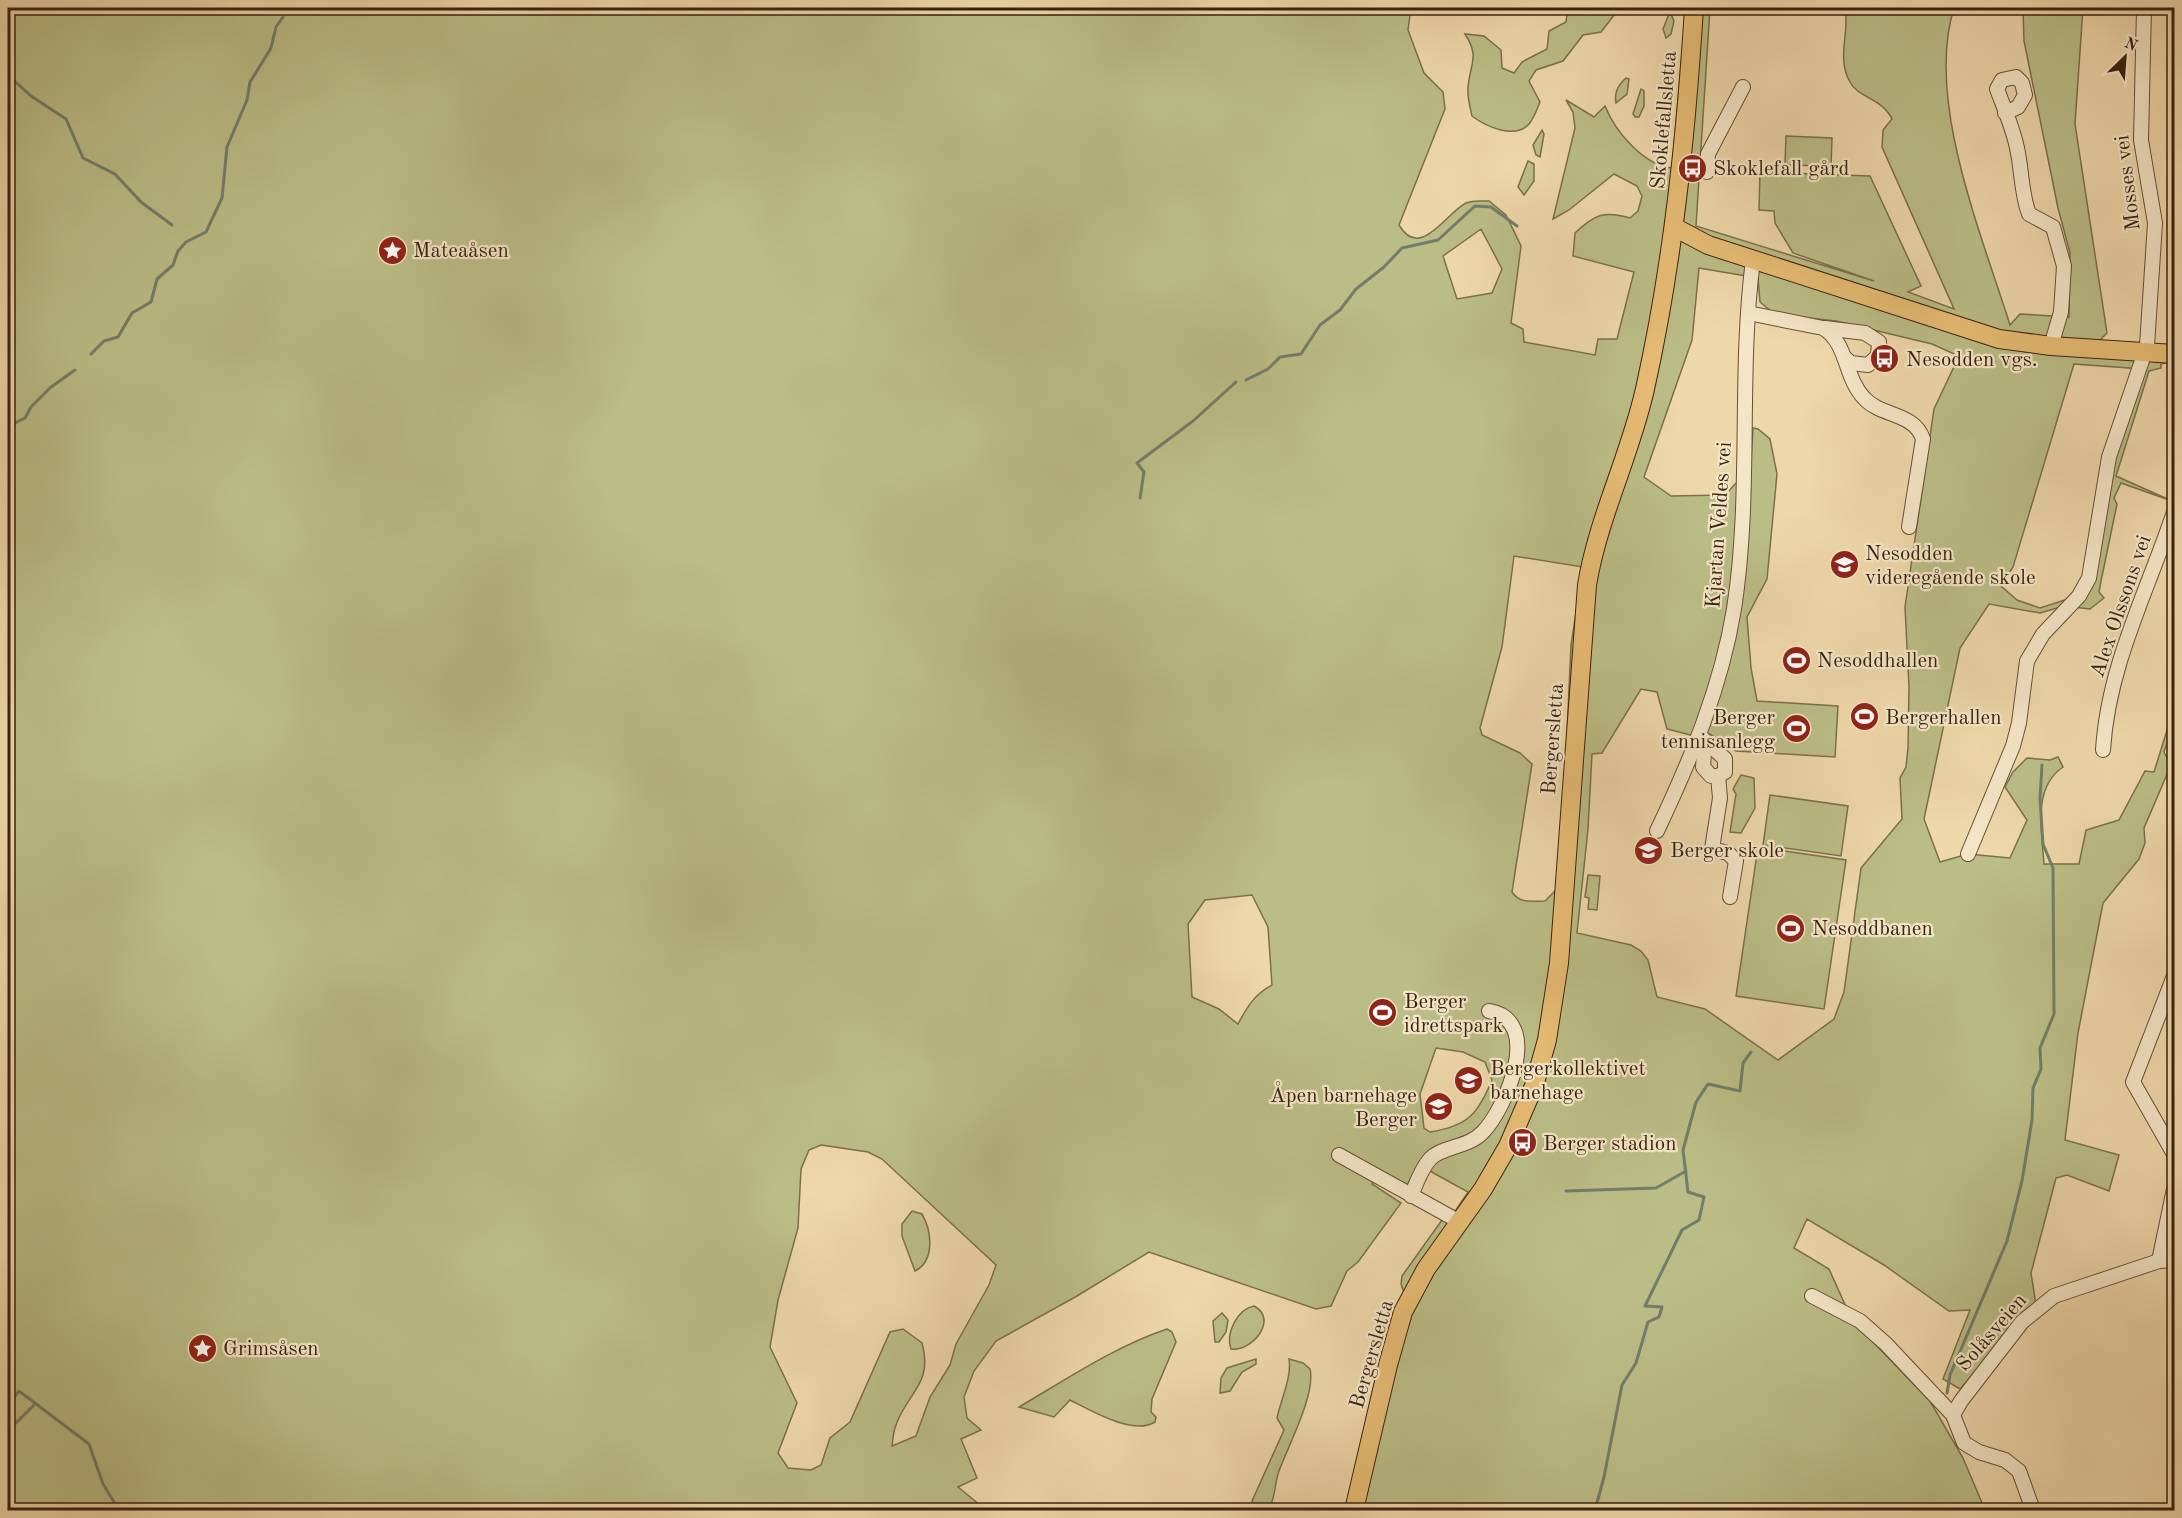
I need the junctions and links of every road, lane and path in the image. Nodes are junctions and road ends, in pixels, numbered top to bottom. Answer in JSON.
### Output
{"nodes":[{"id":1,"x":1694,"y":8,"type":"edge"},
{"id":2,"x":2144,"y":8,"type":"edge"},
{"id":3,"x":1743,"y":87,"type":"dead end"},
{"id":4,"x":2005,"y":113,"type":"dead end"},
{"id":5,"x":1707,"y":172,"type":"dead end"},
{"id":6,"x":1672,"y":237,"type":"junction"},
{"id":7,"x":1753,"y":260,"type":"junction"},
{"id":8,"x":1749,"y":313,"type":"junction"},
{"id":9,"x":1823,"y":328,"type":"junction"},
{"id":10,"x":2058,"y":347,"type":"junction"},
{"id":11,"x":2145,"y":353,"type":"junction"},
{"id":12,"x":2175,"y":354,"type":"edge"},
{"id":13,"x":1844,"y":357,"type":"junction"},
{"id":14,"x":2175,"y":512,"type":"edge"},
{"id":15,"x":1909,"y":527,"type":"dead end"},
{"id":16,"x":1702,"y":739,"type":"junction"},
{"id":17,"x":2103,"y":750,"type":"dead end"},
{"id":18,"x":1657,"y":831,"type":"dead end"},
{"id":19,"x":1968,"y":854,"type":"dead end"},
{"id":20,"x":1730,"y":897,"type":"dead end"},
{"id":21,"x":2175,"y":976,"type":"edge"},
{"id":22,"x":1489,"y":1011,"type":"dead end"},
{"id":23,"x":2175,"y":1154,"type":"edge"},
{"id":24,"x":1339,"y":1155,"type":"dead end"},
{"id":25,"x":2175,"y":1189,"type":"edge"},
{"id":26,"x":1411,"y":1196,"type":"junction"},
{"id":27,"x":1460,"y":1222,"type":"junction"},
{"id":28,"x":2175,"y":1260,"type":"edge"},
{"id":29,"x":2159,"y":1261,"type":"junction"},
{"id":30,"x":1812,"y":1296,"type":"dead end"},
{"id":31,"x":1953,"y":1415,"type":"junction"},
{"id":32,"x":1354,"y":1510,"type":"edge"},
{"id":33,"x":2033,"y":1510,"type":"edge"}],
"edges":[{"from":1,"to":6,"type":"main road","name":"Skoklefallsletta"},
{"from":2,"to":11,"type":"street","name":"Mosses vei"},
{"from":3,"to":5,"type":"street"},
{"from":4,"to":10,"type":"street"},
{"from":6,"to":7,"type":"main road"},
{"from":6,"to":27,"type":"main road","name":"Bergersletta"},
{"from":7,"to":8,"type":"street","name":"Kjartan Veldes vei"},
{"from":7,"to":10,"type":"main road"},
{"from":8,"to":9,"type":"street"},
{"from":8,"to":16,"type":"street","name":"Kjartan Veldes vei"},
{"from":9,"to":13,"type":"street"},
{"from":9,"to":13,"type":"street"},
{"from":10,"to":11,"type":"main road"},
{"from":11,"to":12,"type":"main road"},
{"from":11,"to":19,"type":"street","name":"Mosses vei"},
{"from":13,"to":15,"type":"street"},
{"from":14,"to":17,"type":"street","name":"Alex Olssons vei"},
{"from":16,"to":18,"type":"street","name":"Kjartan Veldes vei"},
{"from":16,"to":20,"type":"street"},
{"from":21,"to":23,"type":"street"},
{"from":22,"to":26,"type":"street"},
{"from":24,"to":26,"type":"street"},
{"from":25,"to":29,"type":"street"},
{"from":26,"to":27,"type":"street"},
{"from":27,"to":32,"type":"main road","name":"Bergersletta"},
{"from":28,"to":29,"type":"street","name":"Solåsveien"},
{"from":29,"to":31,"type":"street","name":"Solåsveien"},
{"from":30,"to":31,"type":"street"},
{"from":31,"to":33,"type":"street"}]}
